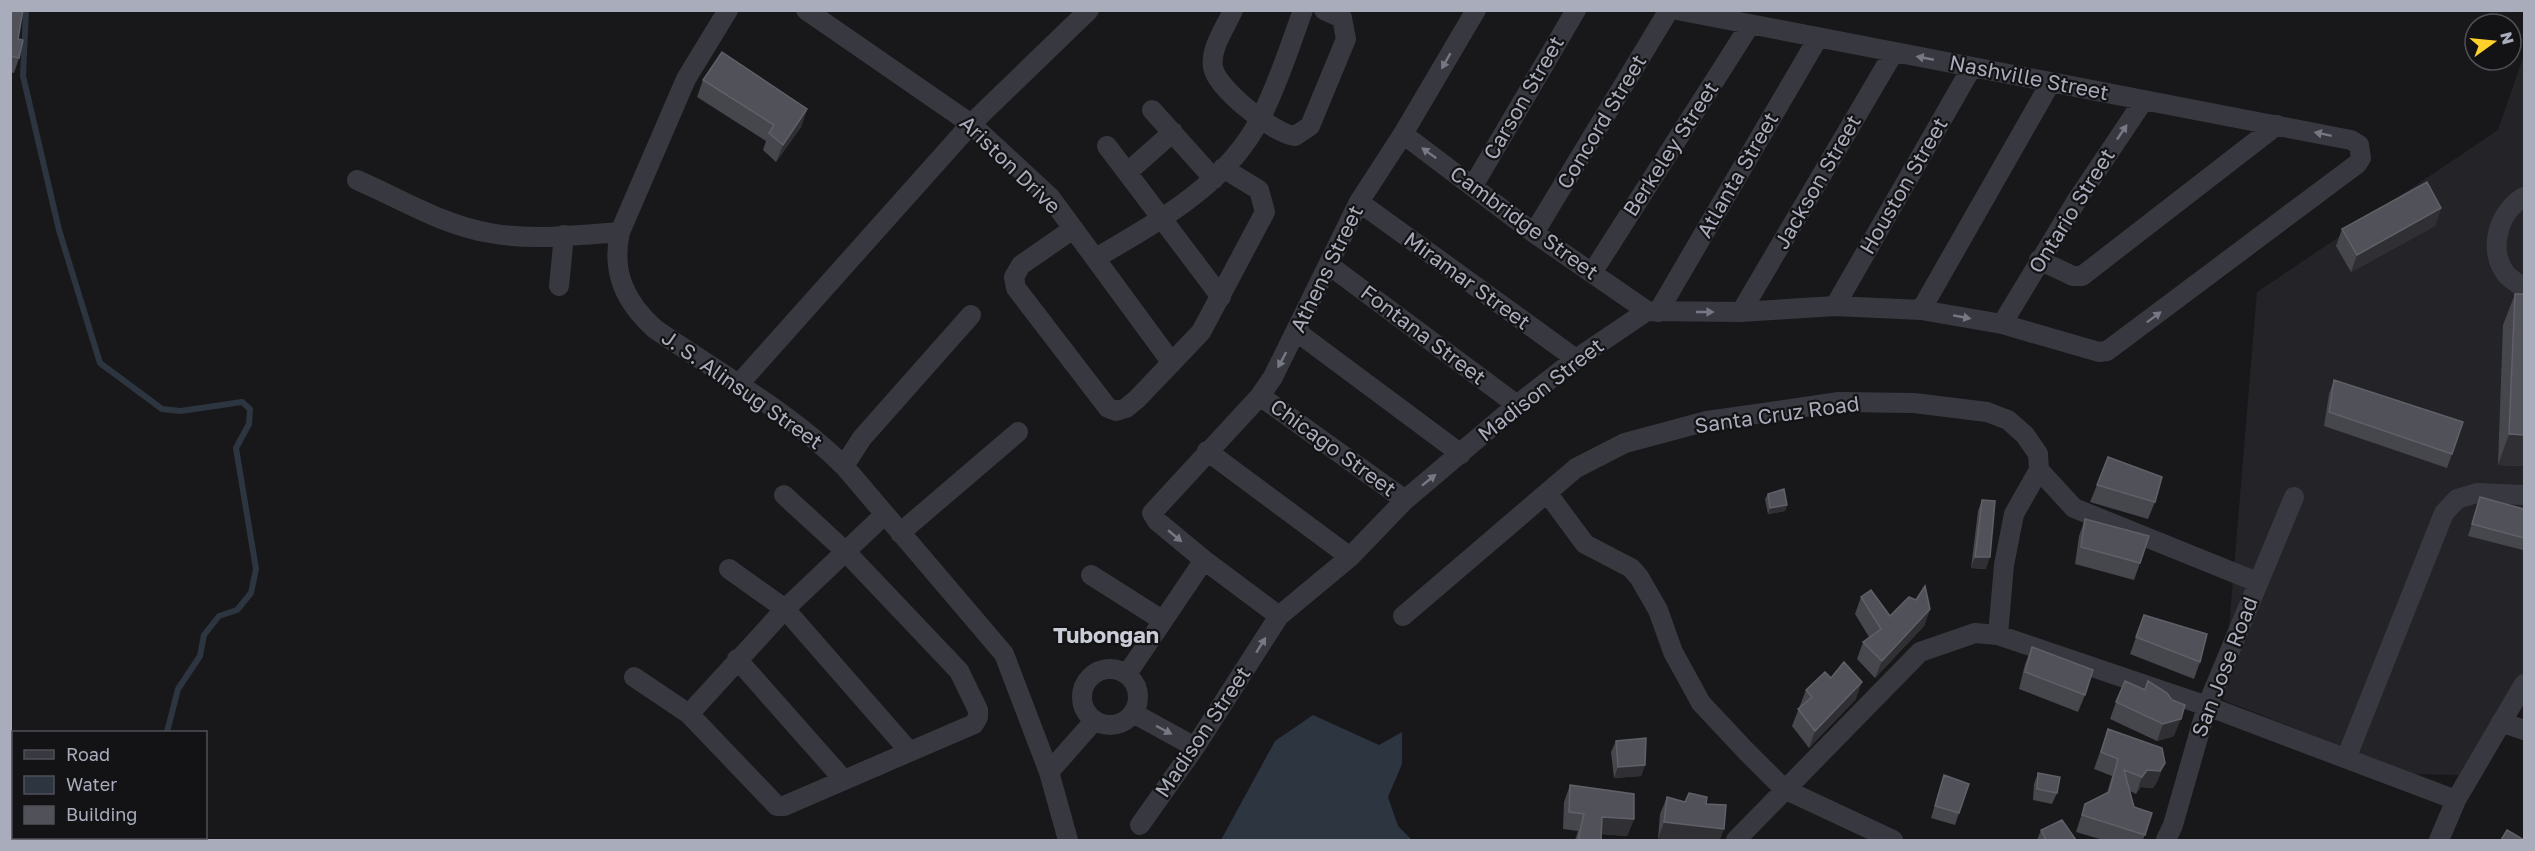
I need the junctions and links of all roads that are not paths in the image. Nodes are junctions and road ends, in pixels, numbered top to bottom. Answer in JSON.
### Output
{"nodes":[{"id":1,"x":728,"y":10,"type":"edge"},
{"id":2,"x":806,"y":10,"type":"edge"},
{"id":3,"x":1089,"y":10,"type":"edge"},
{"id":4,"x":1233,"y":10,"type":"edge"},
{"id":5,"x":1303,"y":10,"type":"edge"},
{"id":6,"x":1324,"y":10,"type":"edge"},
{"id":7,"x":1476,"y":10,"type":"edge"},
{"id":8,"x":1576,"y":10,"type":"edge"},
{"id":9,"x":1670,"y":10,"type":"edge"},
{"id":10,"x":1677,"y":10,"type":"edge"},
{"id":11,"x":1750,"y":25,"type":"junction"},
{"id":12,"x":1818,"y":38,"type":"junction"},
{"id":13,"x":1894,"y":52,"type":"junction"},
{"id":14,"x":1972,"y":67,"type":"junction"},
{"id":15,"x":2051,"y":82,"type":"junction"},
{"id":16,"x":2144,"y":100,"type":"junction"},
{"id":17,"x":1152,"y":110,"type":"dead end"},
{"id":18,"x":1261,"y":118,"type":"junction"},
{"id":19,"x":971,"y":124,"type":"junction"},
{"id":20,"x":2277,"y":125,"type":"junction"},
{"id":21,"x":1173,"y":132,"type":"junction"},
{"id":22,"x":1403,"y":134,"type":"junction"},
{"id":23,"x":1107,"y":146,"type":"dead end"},
{"id":24,"x":1129,"y":171,"type":"junction"},
{"id":25,"x":1218,"y":174,"type":"junction"},
{"id":26,"x":357,"y":180,"type":"dead end"},
{"id":27,"x":1473,"y":186,"type":"junction"},
{"id":28,"x":2524,"y":197,"type":"edge"},
{"id":29,"x":1359,"y":202,"type":"junction"},
{"id":30,"x":1164,"y":218,"type":"junction"},
{"id":31,"x":1073,"y":229,"type":"junction"},
{"id":32,"x":620,"y":232,"type":"junction"},
{"id":33,"x":1534,"y":233,"type":"junction"},
{"id":34,"x":564,"y":236,"type":"junction"},
{"id":35,"x":1096,"y":258,"type":"junction"},
{"id":36,"x":2039,"y":260,"type":"junction"},
{"id":37,"x":1329,"y":266,"type":"junction"},
{"id":38,"x":1592,"y":273,"type":"junction"},
{"id":39,"x":559,"y":286,"type":"dead end"},
{"id":40,"x":2524,"y":288,"type":"edge"},
{"id":41,"x":1221,"y":297,"type":"junction"},
{"id":42,"x":1835,"y":306,"type":"junction"},
{"id":43,"x":1921,"y":310,"type":"junction"},
{"id":44,"x":1652,"y":311,"type":"junction"},
{"id":45,"x":1742,"y":312,"type":"junction"},
{"id":46,"x":971,"y":315,"type":"dead end"},
{"id":47,"x":2002,"y":324,"type":"junction"},
{"id":48,"x":1297,"y":332,"type":"junction"},
{"id":49,"x":1576,"y":359,"type":"junction"},
{"id":50,"x":1172,"y":363,"type":"junction"},
{"id":51,"x":738,"y":386,"type":"junction"},
{"id":52,"x":1260,"y":396,"type":"junction"},
{"id":53,"x":1517,"y":405,"type":"junction"},
{"id":54,"x":1018,"y":432,"type":"dead end"},
{"id":55,"x":1207,"y":451,"type":"junction"},
{"id":56,"x":1461,"y":454,"type":"junction"},
{"id":57,"x":844,"y":466,"type":"junction"},
{"id":58,"x":2039,"y":470,"type":"junction"},
{"id":59,"x":1548,"y":494,"type":"junction"},
{"id":60,"x":784,"y":495,"type":"dead end"},
{"id":61,"x":2524,"y":495,"type":"edge"},
{"id":62,"x":2294,"y":497,"type":"dead end"},
{"id":63,"x":1405,"y":500,"type":"junction"},
{"id":64,"x":884,"y":515,"type":"junction"},
{"id":65,"x":900,"y":533,"type":"junction"},
{"id":66,"x":846,"y":552,"type":"junction"},
{"id":67,"x":1350,"y":557,"type":"junction"},
{"id":68,"x":1204,"y":560,"type":"junction"},
{"id":69,"x":729,"y":569,"type":"dead end"},
{"id":70,"x":1091,"y":575,"type":"dead end"},
{"id":71,"x":2257,"y":582,"type":"junction"},
{"id":72,"x":785,"y":609,"type":"junction"},
{"id":73,"x":1279,"y":616,"type":"junction"},
{"id":74,"x":1402,"y":616,"type":"dead end"},
{"id":75,"x":1162,"y":620,"type":"junction"},
{"id":76,"x":1998,"y":635,"type":"junction"},
{"id":77,"x":738,"y":659,"type":"junction"},
{"id":78,"x":1127,"y":674,"type":"junction"},
{"id":79,"x":634,"y":677,"type":"dead end"},
{"id":80,"x":2524,"y":684,"type":"edge"},
{"id":81,"x":2207,"y":706,"type":"junction"},
{"id":82,"x":1133,"y":713,"type":"junction"},
{"id":83,"x":689,"y":714,"type":"junction"},
{"id":84,"x":1094,"y":721,"type":"junction"},
{"id":85,"x":2501,"y":722,"type":"junction"},
{"id":86,"x":2524,"y":730,"type":"edge"},
{"id":87,"x":1195,"y":747,"type":"junction"},
{"id":88,"x":909,"y":751,"type":"junction"},
{"id":89,"x":2347,"y":756,"type":"junction"},
{"id":90,"x":1049,"y":772,"type":"junction"},
{"id":91,"x":843,"y":779,"type":"junction"},
{"id":92,"x":1784,"y":789,"type":"junction"},
{"id":93,"x":2456,"y":800,"type":"junction"},
{"id":94,"x":1140,"y":825,"type":"dead end"},
{"id":95,"x":1068,"y":840,"type":"edge"},
{"id":96,"x":1737,"y":840,"type":"edge"},
{"id":97,"x":1893,"y":840,"type":"edge"},
{"id":98,"x":2166,"y":840,"type":"edge"},
{"id":99,"x":2439,"y":840,"type":"edge"}],
"edges":[{"from":1,"to":32,"type":"street","name":"J. S. Alinsug Street"},
{"from":2,"to":19,"type":"street","name":"Ariston Drive"},
{"from":3,"to":19,"type":"street"},
{"from":4,"to":18,"type":"street"},
{"from":5,"to":18,"type":"street"},
{"from":6,"to":18,"type":"street"},
{"from":7,"to":22,"type":"street","name":"Athens Street","one_way":true},
{"from":8,"to":27,"type":"street","name":"Carson Street"},
{"from":9,"to":33,"type":"street","name":"Concord Street"},
{"from":10,"to":11,"type":"street","name":"Nashville Street"},
{"from":11,"to":12,"type":"street","name":"Nashville Street"},
{"from":11,"to":38,"type":"street","name":"Berkeley Street"},
{"from":12,"to":13,"type":"street","name":"Nashville Street"},
{"from":12,"to":44,"type":"street","name":"Atlanta Street"},
{"from":14,"to":13,"type":"street","name":"Nashville Street","one_way":true},
{"from":13,"to":45,"type":"street","name":"Jackson Street"},
{"from":14,"to":15,"type":"street","name":"Nashville Street"},
{"from":14,"to":42,"type":"street","name":"Houston Street"},
{"from":15,"to":16,"type":"street","name":"Nashville Street"},
{"from":15,"to":43,"type":"street"},
{"from":16,"to":20,"type":"street","name":"Nashville Street"},
{"from":36,"to":16,"type":"street","name":"Ontario Street","one_way":true},
{"from":17,"to":21,"type":"street"},
{"from":18,"to":25,"type":"street"},
{"from":19,"to":31,"type":"street","name":"Ariston Drive"},
{"from":19,"to":51,"type":"street"},
{"from":20,"to":36,"type":"street"},
{"from":47,"to":20,"type":"street","name":"Nashville Street","one_way":true},
{"from":21,"to":24,"type":"street"},
{"from":21,"to":25,"type":"street"},
{"from":27,"to":22,"type":"street","name":"Cambridge Street","one_way":true},
{"from":22,"to":29,"type":"street","name":"Athens Street"},
{"from":23,"to":24,"type":"street"},
{"from":24,"to":30,"type":"street"},
{"from":25,"to":30,"type":"street"},
{"from":25,"to":41,"type":"street"},
{"from":26,"to":34,"type":"street"},
{"from":27,"to":33,"type":"street","name":"Cambridge Street"},
{"from":28,"to":40,"type":"street"},
{"from":29,"to":37,"type":"street","name":"Athens Street"},
{"from":29,"to":49,"type":"street","name":"Miramar Street"},
{"from":30,"to":35,"type":"street"},
{"from":30,"to":41,"type":"street"},
{"from":31,"to":35,"type":"street","name":"Ariston Drive"},
{"from":31,"to":50,"type":"street"},
{"from":32,"to":34,"type":"street"},
{"from":32,"to":51,"type":"street","name":"J. S. Alinsug Street"},
{"from":33,"to":38,"type":"street","name":"Cambridge Street"},
{"from":34,"to":39,"type":"street"},
{"from":35,"to":50,"type":"street","name":"Ariston Drive"},
{"from":36,"to":47,"type":"street","name":"Ontario Street"},
{"from":37,"to":48,"type":"street","name":"Athens Street"},
{"from":37,"to":53,"type":"street","name":"Fontana Street"},
{"from":38,"to":44,"type":"street","name":"Cambridge Street"},
{"from":41,"to":50,"type":"street"},
{"from":42,"to":43,"type":"street"},
{"from":42,"to":45,"type":"street"},
{"from":43,"to":47,"type":"street","one_way":true},
{"from":44,"to":45,"type":"street","one_way":true},
{"from":44,"to":49,"type":"street","name":"Madison Street"},
{"from":46,"to":57,"type":"street"},
{"from":48,"to":52,"type":"street","name":"Athens Street","one_way":true},
{"from":48,"to":56,"type":"street"},
{"from":49,"to":53,"type":"street","name":"Madison Street"},
{"from":51,"to":57,"type":"street","name":"J. S. Alinsug Street"},
{"from":52,"to":55,"type":"street","name":"Athens Street"},
{"from":52,"to":63,"type":"street","name":"Chicago Street"},
{"from":53,"to":56,"type":"street","name":"Madison Street"},
{"from":54,"to":65,"type":"street"},
{"from":55,"to":67,"type":"street"},
{"from":55,"to":68,"type":"street","name":"Athens Street","one_way":true},
{"from":63,"to":56,"type":"street","name":"Madison Street","one_way":true},
{"from":57,"to":64,"type":"street","name":"J. S. Alinsug Street"},
{"from":58,"to":59,"type":"street","name":"Santa Cruz Road"},
{"from":58,"to":71,"type":"street","name":"Santa Cruz Road"},
{"from":58,"to":76,"type":"street"},
{"from":59,"to":74,"type":"street","name":"Santa Cruz Road"},
{"from":59,"to":92,"type":"street"},
{"from":60,"to":66,"type":"street"},
{"from":61,"to":89,"type":"street"},
{"from":62,"to":71,"type":"street","name":"San Jose Road"},
{"from":63,"to":67,"type":"street","name":"Madison Street"},
{"from":64,"to":65,"type":"street","name":"J. S. Alinsug Street"},
{"from":64,"to":66,"type":"street"},
{"from":65,"to":90,"type":"street","name":"J. S. Alinsug Street"},
{"from":66,"to":72,"type":"street"},
{"from":66,"to":88,"type":"street"},
{"from":67,"to":73,"type":"street","name":"Madison Street"},
{"from":68,"to":73,"type":"street"},
{"from":68,"to":75,"type":"street"},
{"from":69,"to":72,"type":"street"},
{"from":70,"to":75,"type":"street"},
{"from":71,"to":81,"type":"street","name":"San Jose Road"},
{"from":72,"to":77,"type":"street"},
{"from":72,"to":88,"type":"street"},
{"from":87,"to":73,"type":"street","name":"Madison Street","one_way":true},
{"from":75,"to":78,"type":"street"},
{"from":76,"to":81,"type":"street"},
{"from":76,"to":92,"type":"street"},
{"from":77,"to":83,"type":"street"},
{"from":77,"to":91,"type":"street"},
{"from":78,"to":82,"type":"street"},
{"from":78,"to":84,"type":"street"},
{"from":79,"to":83,"type":"street"},
{"from":80,"to":85,"type":"street"},
{"from":81,"to":89,"type":"street"},
{"from":81,"to":98,"type":"street","name":"San Jose Road"},
{"from":82,"to":84,"type":"street"},
{"from":82,"to":87,"type":"street","one_way":true},
{"from":83,"to":91,"type":"street"},
{"from":84,"to":90,"type":"street"},
{"from":85,"to":86,"type":"street"},
{"from":85,"to":93,"type":"street"},
{"from":87,"to":94,"type":"street","name":"Madison Street"},
{"from":88,"to":91,"type":"street"},
{"from":89,"to":93,"type":"street"},
{"from":90,"to":95,"type":"street","name":"J. S. Alinsug Street"},
{"from":92,"to":96,"type":"street"},
{"from":92,"to":97,"type":"street"},
{"from":93,"to":99,"type":"street"}]}
